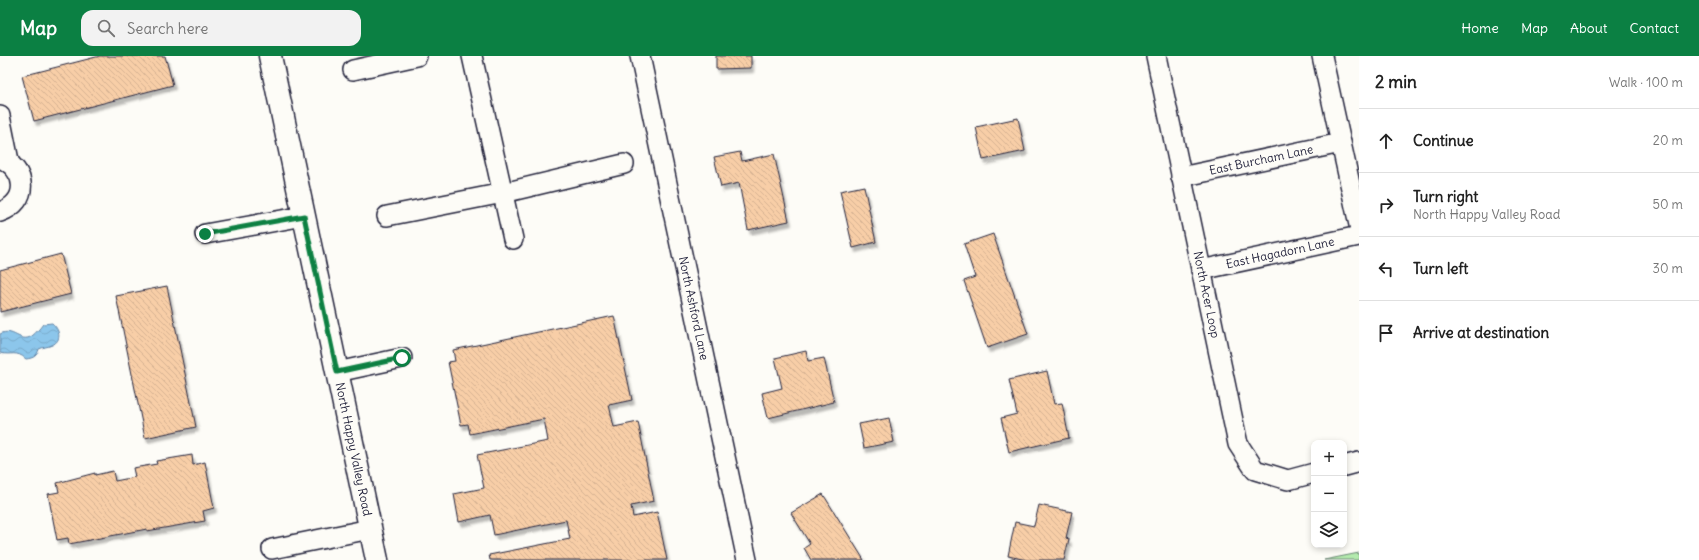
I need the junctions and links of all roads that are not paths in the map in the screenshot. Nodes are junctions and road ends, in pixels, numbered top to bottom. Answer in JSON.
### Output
{"nodes":[{"id":1,"x":270,"y":56,"type":"edge"},
{"id":2,"x":417,"y":56,"type":"edge"},
{"id":3,"x":472,"y":56,"type":"edge"},
{"id":4,"x":640,"y":56,"type":"edge"},
{"id":5,"x":1156,"y":56,"type":"edge"},
{"id":6,"x":1322,"y":56,"type":"edge"},
{"id":7,"x":353,"y":70,"type":"dead end"},
{"id":8,"x":0,"y":116,"type":"edge"},
{"id":9,"x":1341,"y":143,"type":"junction"},
{"id":10,"x":4,"y":159,"type":"edge"},
{"id":11,"x":624,"y":164,"type":"dead end"},
{"id":12,"x":1181,"y":177,"type":"junction"},
{"id":13,"x":503,"y":193,"type":"junction"},
{"id":14,"x":0,"y":212,"type":"edge"},
{"id":15,"x":304,"y":216,"type":"junction"},
{"id":16,"x":387,"y":216,"type":"dead end"},
{"id":17,"x":1359,"y":225,"type":"edge"},
{"id":18,"x":205,"y":234,"type":"dead end"},
{"id":19,"x":1359,"y":236,"type":"edge"},
{"id":20,"x":513,"y":239,"type":"dead end"},
{"id":21,"x":1201,"y":270,"type":"junction"},
{"id":22,"x":402,"y":358,"type":"dead end"},
{"id":23,"x":337,"y":372,"type":"junction"},
{"id":24,"x":1359,"y":462,"type":"edge"},
{"id":25,"x":1347,"y":465,"type":"edge"},
{"id":26,"x":1311,"y":474,"type":"edge"},
{"id":27,"x":370,"y":529,"type":"junction"},
{"id":28,"x":272,"y":549,"type":"dead end"},
{"id":29,"x":377,"y":560,"type":"edge"},
{"id":30,"x":747,"y":560,"type":"edge"}],
"edges":[{"from":1,"to":15,"type":"main road","name":"North Happy Valley Road"},
{"from":2,"to":7,"type":"street"},
{"from":3,"to":13,"type":"street"},
{"from":4,"to":30,"type":"street","name":"North Ashford Lane"},
{"from":5,"to":12,"type":"street","name":"North Acer Loop"},
{"from":6,"to":9,"type":"street"},
{"from":8,"to":10,"type":"street"},
{"from":9,"to":12,"type":"street","name":"East Burcham Lane"},
{"from":9,"to":17,"type":"street"},
{"from":10,"to":14,"type":"street"},
{"from":11,"to":13,"type":"street"},
{"from":12,"to":21,"type":"street","name":"North Acer Loop"},
{"from":13,"to":16,"type":"street"},
{"from":13,"to":20,"type":"street"},
{"from":15,"to":18,"type":"street"},
{"from":15,"to":23,"type":"main road","name":"North Happy Valley Road"},
{"from":19,"to":21,"type":"street","name":"East Hagadorn Lane"},
{"from":21,"to":26,"type":"street","name":"North Acer Loop"},
{"from":22,"to":23,"type":"street"},
{"from":23,"to":27,"type":"main road","name":"North Happy Valley Road"},
{"from":24,"to":25,"type":"street"},
{"from":27,"to":28,"type":"street"},
{"from":27,"to":29,"type":"main road","name":"North Happy Valley Road"}]}
